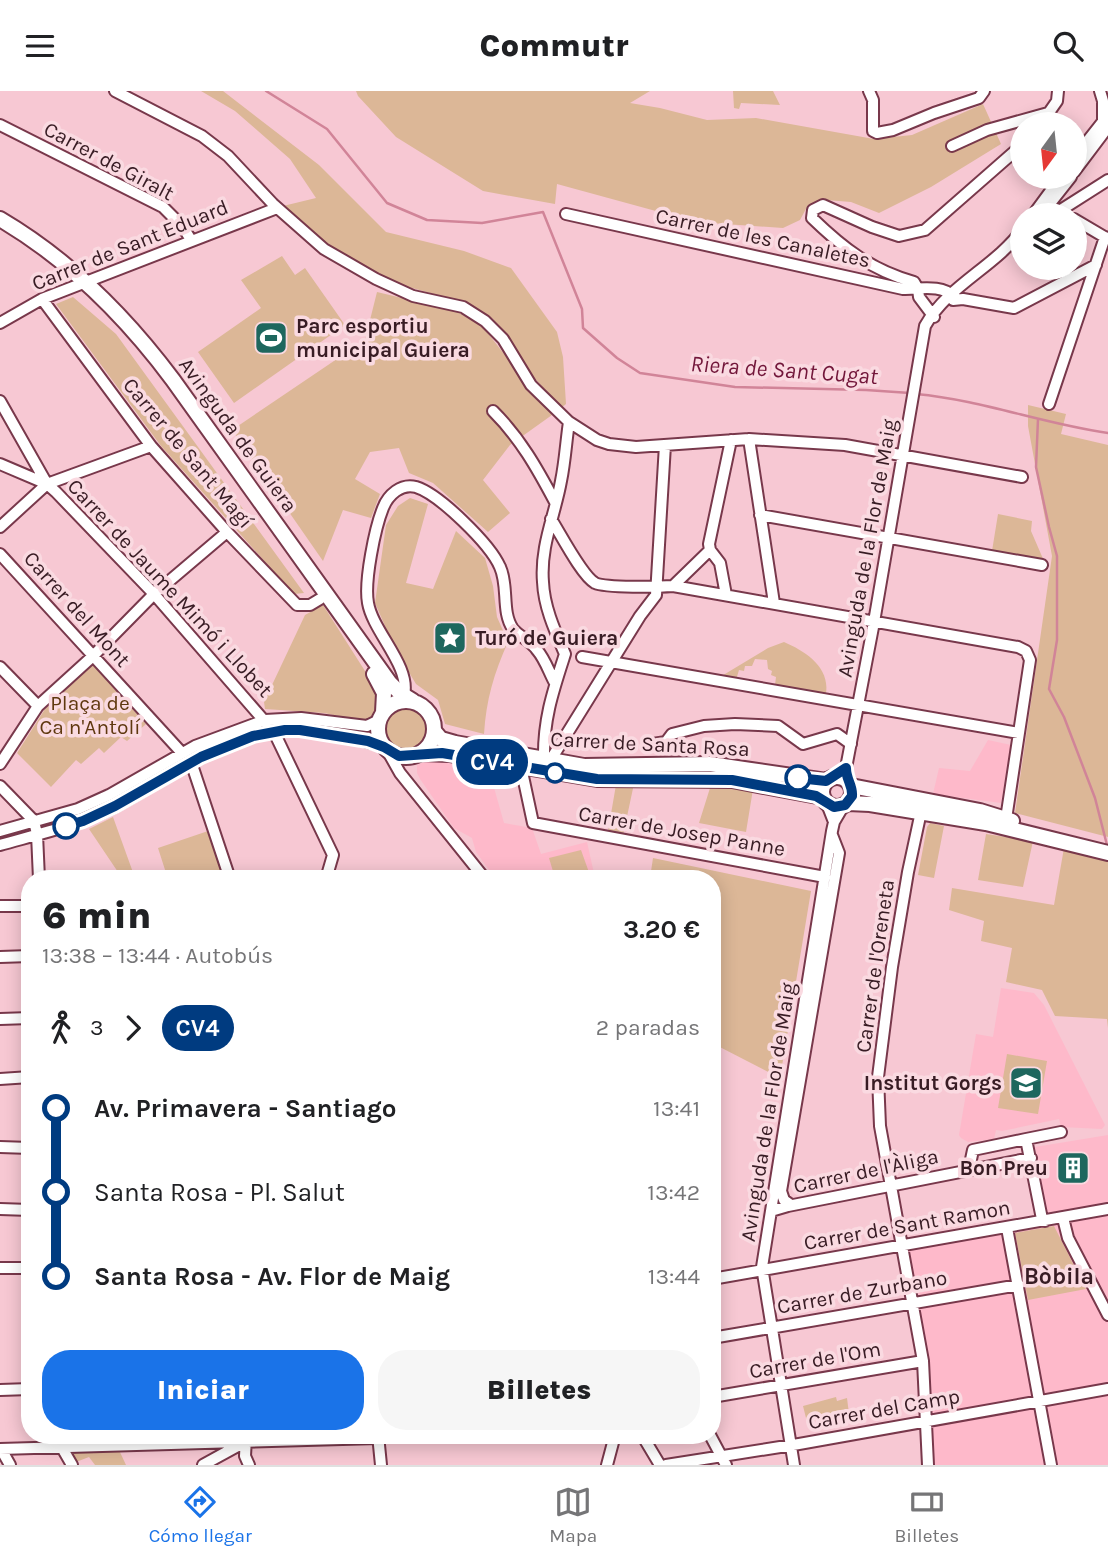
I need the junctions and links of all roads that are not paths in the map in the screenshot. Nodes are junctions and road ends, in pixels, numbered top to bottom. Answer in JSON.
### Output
{"nodes":[{"id":1,"x":115,"y":91,"type":"edge"},
{"id":2,"x":869,"y":91,"type":"edge"},
{"id":3,"x":984,"y":91,"type":"edge"},
{"id":4,"x":1058,"y":91,"type":"edge"},
{"id":5,"x":1100,"y":91,"type":"edge"},
{"id":6,"x":1049,"y":112,"type":"edge"},
{"id":7,"x":1106,"y":121,"type":"edge"},
{"id":8,"x":1010,"y":124,"type":"edge"},
{"id":9,"x":0,"y":125,"type":"edge"},
{"id":10,"x":1087,"y":143,"type":"edge"},
{"id":11,"x":952,"y":146,"type":"dead end"},
{"id":12,"x":1087,"y":151,"type":"edge"},
{"id":13,"x":1010,"y":156,"type":"edge"},
{"id":14,"x":1108,"y":180,"type":"edge"},
{"id":15,"x":1062,"y":189,"type":"edge"},
{"id":16,"x":1050,"y":203,"type":"edge"},
{"id":17,"x":1076,"y":203,"type":"edge"},
{"id":18,"x":277,"y":208,"type":"junction"},
{"id":19,"x":566,"y":214,"type":"dead end"},
{"id":20,"x":0,"y":219,"type":"edge"},
{"id":21,"x":1087,"y":226,"type":"edge"},
{"id":22,"x":0,"y":229,"type":"edge"},
{"id":23,"x":1107,"y":238,"type":"edge"},
{"id":24,"x":191,"y":240,"type":"junction"},
{"id":25,"x":1010,"y":243,"type":"edge"},
{"id":26,"x":1010,"y":252,"type":"edge"},
{"id":27,"x":1096,"y":265,"type":"junction"},
{"id":28,"x":80,"y":284,"type":"junction"},
{"id":29,"x":918,"y":289,"type":"junction"},
{"id":30,"x":953,"y":297,"type":"junction"},
{"id":31,"x":42,"y":299,"type":"junction"},
{"id":32,"x":933,"y":316,"type":"junction"},
{"id":33,"x":0,"y":323,"type":"edge"},
{"id":34,"x":0,"y":401,"type":"edge"},
{"id":35,"x":1049,"y":404,"type":"dead end"},
{"id":36,"x":493,"y":411,"type":"dead end"},
{"id":37,"x":569,"y":422,"type":"junction"},
{"id":38,"x":749,"y":439,"type":"junction"},
{"id":39,"x":731,"y":440,"type":"junction"},
{"id":40,"x":665,"y":445,"type":"junction"},
{"id":41,"x":150,"y":446,"type":"junction"},
{"id":42,"x":902,"y":454,"type":"junction"},
{"id":43,"x":0,"y":464,"type":"edge"},
{"id":44,"x":1022,"y":477,"type":"dead end"},
{"id":45,"x":47,"y":484,"type":"junction"},
{"id":46,"x":555,"y":502,"type":"junction"},
{"id":47,"x":760,"y":515,"type":"junction"},
{"id":48,"x":551,"y":519,"type":"junction"},
{"id":49,"x":0,"y":527,"type":"edge"},
{"id":50,"x":227,"y":532,"type":"junction"},
{"id":51,"x":888,"y":537,"type":"junction"},
{"id":52,"x":710,"y":550,"type":"junction"},
{"id":53,"x":0,"y":554,"type":"edge"},
{"id":54,"x":1042,"y":565,"type":"dead end"},
{"id":55,"x":673,"y":586,"type":"junction"},
{"id":56,"x":657,"y":588,"type":"junction"},
{"id":57,"x":154,"y":594,"type":"junction"},
{"id":58,"x":726,"y":595,"type":"junction"},
{"id":59,"x":320,"y":599,"type":"junction"},
{"id":60,"x":774,"y":603,"type":"junction"},
{"id":61,"x":874,"y":622,"type":"junction"},
{"id":62,"x":93,"y":656,"type":"junction"},
{"id":63,"x":582,"y":657,"type":"dead end"},
{"id":64,"x":613,"y":662,"type":"junction"},
{"id":65,"x":0,"y":667,"type":"edge"},
{"id":66,"x":555,"y":683,"type":"junction"},
{"id":67,"x":408,"y":698,"type":"junction"},
{"id":68,"x":859,"y":705,"type":"junction"},
{"id":69,"x":38,"y":706,"type":"junction"},
{"id":70,"x":381,"y":716,"type":"junction"},
{"id":71,"x":265,"y":720,"type":"junction"},
{"id":72,"x":274,"y":731,"type":"junction"},
{"id":73,"x":435,"y":732,"type":"junction"},
{"id":74,"x":1018,"y":733,"type":"junction"},
{"id":75,"x":653,"y":744,"type":"dead end"},
{"id":76,"x":851,"y":744,"type":"junction"},
{"id":77,"x":385,"y":748,"type":"junction"},
{"id":78,"x":182,"y":753,"type":"junction"},
{"id":79,"x":420,"y":753,"type":"junction"},
{"id":80,"x":547,"y":759,"type":"junction"},
{"id":81,"x":191,"y":762,"type":"junction"},
{"id":82,"x":0,"y":764,"type":"edge"},
{"id":83,"x":516,"y":766,"type":"junction"},
{"id":84,"x":841,"y":778,"type":"junction"},
{"id":85,"x":597,"y":779,"type":"junction"},
{"id":86,"x":0,"y":786,"type":"edge"},
{"id":87,"x":825,"y":801,"type":"junction"},
{"id":88,"x":846,"y":804,"type":"junction"},
{"id":89,"x":878,"y":805,"type":"junction"},
{"id":90,"x":924,"y":807,"type":"junction"},
{"id":91,"x":1006,"y":819,"type":"junction"},
{"id":92,"x":34,"y":821,"type":"junction"},
{"id":93,"x":834,"y":822,"type":"junction"},
{"id":94,"x":0,"y":831,"type":"edge"},
{"id":95,"x":37,"y":834,"type":"junction"},
{"id":96,"x":832,"y":835,"type":"junction"},
{"id":97,"x":916,"y":837,"type":"junction"},
{"id":98,"x":1072,"y":844,"type":"junction"},
{"id":99,"x":0,"y":845,"type":"edge"},
{"id":100,"x":1108,"y":853,"type":"edge"},
{"id":101,"x":39,"y":870,"type":"edge"},
{"id":102,"x":227,"y":870,"type":"edge"},
{"id":103,"x":329,"y":870,"type":"edge"},
{"id":104,"x":478,"y":870,"type":"edge"},
{"id":105,"x":825,"y":877,"type":"junction"},
{"id":106,"x":0,"y":906,"type":"edge"},
{"id":107,"x":21,"y":906,"type":"edge"},
{"id":108,"x":21,"y":956,"type":"edge"},
{"id":109,"x":0,"y":957,"type":"edge"},
{"id":110,"x":21,"y":1018,"type":"edge"},
{"id":111,"x":0,"y":1019,"type":"edge"},
{"id":112,"x":21,"y":1078,"type":"edge"},
{"id":113,"x":0,"y":1079,"type":"edge"},
{"id":114,"x":1061,"y":1132,"type":"dead end"},
{"id":115,"x":1026,"y":1139,"type":"junction"},
{"id":116,"x":0,"y":1147,"type":"edge"},
{"id":117,"x":21,"y":1148,"type":"edge"},
{"id":118,"x":1031,"y":1157,"type":"junction"},
{"id":119,"x":969,"y":1170,"type":"junction"},
{"id":120,"x":891,"y":1185,"type":"junction"},
{"id":121,"x":791,"y":1205,"type":"junction"},
{"id":122,"x":0,"y":1209,"type":"edge"},
{"id":123,"x":1108,"y":1209,"type":"edge"},
{"id":124,"x":21,"y":1210,"type":"edge"},
{"id":125,"x":771,"y":1211,"type":"junction"},
{"id":126,"x":1045,"y":1221,"type":"junction"},
{"id":127,"x":1064,"y":1221,"type":"junction"},
{"id":128,"x":1007,"y":1228,"type":"junction"},
{"id":129,"x":902,"y":1244,"type":"junction"},
{"id":130,"x":0,"y":1268,"type":"edge"},
{"id":131,"x":21,"y":1268,"type":"edge"},
{"id":132,"x":762,"y":1270,"type":"junction"},
{"id":133,"x":721,"y":1277,"type":"edge"},
{"id":134,"x":1019,"y":1285,"type":"junction"},
{"id":135,"x":913,"y":1304,"type":"junction"},
{"id":136,"x":1108,"y":1315,"type":"edge"},
{"id":137,"x":771,"y":1327,"type":"junction"},
{"id":138,"x":721,"y":1336,"type":"edge"},
{"id":139,"x":923,"y":1361,"type":"junction"},
{"id":140,"x":780,"y":1385,"type":"junction"},
{"id":141,"x":21,"y":1389,"type":"edge"},
{"id":142,"x":1108,"y":1389,"type":"edge"},
{"id":143,"x":0,"y":1390,"type":"edge"},
{"id":144,"x":721,"y":1395,"type":"edge"},
{"id":145,"x":1040,"y":1401,"type":"junction"},
{"id":146,"x":926,"y":1420,"type":"junction"},
{"id":147,"x":38,"y":1444,"type":"edge"},
{"id":148,"x":62,"y":1444,"type":"edge"},
{"id":149,"x":204,"y":1444,"type":"edge"},
{"id":150,"x":237,"y":1444,"type":"edge"},
{"id":151,"x":245,"y":1444,"type":"edge"},
{"id":152,"x":379,"y":1444,"type":"edge"},
{"id":153,"x":613,"y":1444,"type":"edge"},
{"id":154,"x":647,"y":1444,"type":"edge"},
{"id":155,"x":715,"y":1444,"type":"edge"},
{"id":156,"x":790,"y":1444,"type":"junction"},
{"id":157,"x":1,"y":1449,"type":"edge"},
{"id":158,"x":724,"y":1460,"type":"edge"},
{"id":159,"x":206,"y":1464,"type":"edge"},
{"id":160,"x":10,"y":1465,"type":"edge"},
{"id":161,"x":72,"y":1465,"type":"edge"},
{"id":162,"x":249,"y":1465,"type":"edge"},
{"id":163,"x":381,"y":1465,"type":"edge"},
{"id":164,"x":607,"y":1465,"type":"edge"},
{"id":165,"x":660,"y":1465,"type":"edge"},
{"id":166,"x":666,"y":1465,"type":"edge"},
{"id":167,"x":794,"y":1465,"type":"edge"},
{"id":168,"x":928,"y":1465,"type":"edge"},
{"id":169,"x":1051,"y":1465,"type":"edge"}],
"edges":[{"from":1,"to":18,"type":"street"},
{"from":2,"to":3,"type":"street"},
{"from":4,"to":6,"type":"street"},
{"from":5,"to":7,"type":"street"},
{"from":7,"to":10,"type":"street"},
{"from":7,"to":12,"type":"street"},
{"from":8,"to":11,"type":"street"},
{"from":9,"to":24,"type":"street","name":"Carrer de Giralt"},
{"from":13,"to":29,"type":"street"},
{"from":14,"to":17,"type":"street"},
{"from":15,"to":16,"type":"street"},
{"from":18,"to":24,"type":"street","name":"Carrer de Sant Eduard"},
{"from":18,"to":37,"type":"street"},
{"from":19,"to":29,"type":"street","name":"Carrer de les Canaletes"},
{"from":20,"to":28,"type":"main road","name":"Avinguda de Guiera"},
{"from":21,"to":23,"type":"street"},
{"from":22,"to":28,"type":"main road","name":"Avinguda de Guiera"},
{"from":23,"to":27,"type":"street"},
{"from":24,"to":28,"type":"street","name":"Carrer de Sant Eduard"},
{"from":25,"to":30,"type":"street","name":"Avinguda de la Flor de Maig"},
{"from":26,"to":30,"type":"street","name":"Avinguda de la Flor de Maig"},
{"from":27,"to":30,"type":"street","name":"Carrer de les Canaletes"},
{"from":27,"to":35,"type":"street"},
{"from":28,"to":31,"type":"street","name":"Carrer de Sant Eduard"},
{"from":28,"to":59,"type":"main road","name":"Avinguda de Guiera"},
{"from":28,"to":67,"type":"main road","name":"Avinguda de Guiera"},
{"from":29,"to":30,"type":"street","name":"Carrer de les Canaletes"},
{"from":29,"to":32,"type":"street"},
{"from":30,"to":32,"type":"street","name":"Avinguda de la Flor de Maig"},
{"from":31,"to":33,"type":"street","name":"Carrer de Sant Eduard"},
{"from":31,"to":41,"type":"street","name":"Carrer de Sant Magí"},
{"from":32,"to":42,"type":"street","name":"Avinguda de la Flor de Maig"},
{"from":34,"to":45,"type":"street"},
{"from":36,"to":46,"type":"street"},
{"from":37,"to":40,"type":"street"},
{"from":37,"to":46,"type":"street"},
{"from":38,"to":39,"type":"street"},
{"from":38,"to":42,"type":"street"},
{"from":38,"to":47,"type":"street"},
{"from":39,"to":40,"type":"street"},
{"from":39,"to":52,"type":"street"},
{"from":40,"to":56,"type":"street"},
{"from":41,"to":45,"type":"street"},
{"from":41,"to":50,"type":"street","name":"Carrer de Sant Magí"},
{"from":42,"to":44,"type":"street"},
{"from":42,"to":51,"type":"street","name":"Avinguda de la Flor de Maig"},
{"from":43,"to":45,"type":"street","name":"Carrer de Jaume Mimó i Llobet"},
{"from":45,"to":49,"type":"street"},
{"from":45,"to":57,"type":"street","name":"Carrer de Jaume Mimó i Llobet"},
{"from":46,"to":48,"type":"street"},
{"from":47,"to":51,"type":"street"},
{"from":47,"to":60,"type":"street"},
{"from":48,"to":56,"type":"street"},
{"from":48,"to":66,"type":"street"},
{"from":50,"to":57,"type":"street"},
{"from":50,"to":59,"type":"street","name":"Carrer de Sant Magí"},
{"from":51,"to":54,"type":"street"},
{"from":51,"to":61,"type":"street","name":"Avinguda de la Flor de Maig"},
{"from":52,"to":55,"type":"street"},
{"from":52,"to":58,"type":"street"},
{"from":53,"to":62,"type":"street","name":"Carrer del Mont"},
{"from":55,"to":56,"type":"street"},
{"from":55,"to":58,"type":"street"},
{"from":56,"to":64,"type":"street"},
{"from":57,"to":62,"type":"street"},
{"from":57,"to":71,"type":"street","name":"Carrer de Jaume Mimó i Llobet"},
{"from":58,"to":60,"type":"street"},
{"from":59,"to":70,"type":"main road","name":"Avinguda de Guiera"},
{"from":60,"to":61,"type":"street"},
{"from":61,"to":68,"type":"street","name":"Avinguda de la Flor de Maig"},
{"from":61,"to":74,"type":"street"},
{"from":62,"to":69,"type":"street"},
{"from":62,"to":78,"type":"street","name":"Carrer del Mont"},
{"from":63,"to":64,"type":"street"},
{"from":64,"to":68,"type":"street"},
{"from":64,"to":80,"type":"street"},
{"from":65,"to":69,"type":"street"},
{"from":66,"to":67,"type":"street"},
{"from":66,"to":80,"type":"street"},
{"from":67,"to":70,"type":"main road"},
{"from":67,"to":73,"type":"main road"},
{"from":68,"to":74,"type":"street"},
{"from":68,"to":76,"type":"street","name":"Avinguda de la Flor de Maig"},
{"from":69,"to":82,"type":"street"},
{"from":70,"to":71,"type":"street"},
{"from":70,"to":77,"type":"main road"},
{"from":71,"to":72,"type":"street","name":"Carrer de Jaume Mimó i Llobet"},
{"from":71,"to":78,"type":"street"},
{"from":72,"to":77,"type":"street"},
{"from":72,"to":81,"type":"street"},
{"from":72,"to":103,"type":"street","name":"Carrer de Jaume Mimó i Llobet"},
{"from":73,"to":79,"type":"main road"},
{"from":73,"to":80,"type":"main road","name":"Carrer de Santa Rosa"},
{"from":74,"to":91,"type":"street"},
{"from":75,"to":76,"type":"street"},
{"from":76,"to":84,"type":"street","name":"Avinguda de la Flor de Maig"},
{"from":77,"to":79,"type":"main road"},
{"from":77,"to":104,"type":"street"},
{"from":78,"to":92,"type":"street"},
{"from":79,"to":83,"type":"main road","name":"Carrer de Santa Rosa"},
{"from":80,"to":83,"type":"main road"},
{"from":80,"to":84,"type":"main road","name":"Carrer de Santa Rosa"},
{"from":80,"to":85,"type":"main road"},
{"from":81,"to":95,"type":"street"},
{"from":81,"to":102,"type":"street"},
{"from":83,"to":85,"type":"main road","name":"Carrer de Santa Rosa"},
{"from":83,"to":105,"type":"street","name":"Carrer de Josep Panne"},
{"from":84,"to":87,"type":"main road"},
{"from":84,"to":88,"type":"main road"},
{"from":84,"to":90,"type":"main road","name":"Carrer de Santa Rosa"},
{"from":85,"to":87,"type":"main road","name":"Carrer de Santa Rosa"},
{"from":86,"to":92,"type":"street"},
{"from":87,"to":88,"type":"main road"},
{"from":87,"to":93,"type":"street"},
{"from":88,"to":89,"type":"main road","name":"Carrer de Santa Rosa"},
{"from":88,"to":93,"type":"street"},
{"from":89,"to":90,"type":"main road","name":"Carrer de Santa Rosa"},
{"from":89,"to":97,"type":"street"},
{"from":90,"to":91,"type":"main road","name":"Carrer de Santa Rosa"},
{"from":90,"to":97,"type":"street","name":"Carrer de l'Oreneta"},
{"from":90,"to":98,"type":"main road","name":"Carrer de Santa Rosa"},
{"from":91,"to":98,"type":"main road","name":"Carrer de Santa Rosa"},
{"from":92,"to":94,"type":"street"},
{"from":92,"to":95,"type":"street"},
{"from":93,"to":96,"type":"street","name":"Avinguda de la Flor de Maig"},
{"from":95,"to":99,"type":"street"},
{"from":95,"to":101,"type":"street"},
{"from":96,"to":105,"type":"street","name":"Avinguda de la Flor de Maig"},
{"from":96,"to":121,"type":"street","name":"Avinguda de la Flor de Maig"},
{"from":97,"to":120,"type":"street","name":"Carrer de l'Oreneta"},
{"from":98,"to":100,"type":"main road"},
{"from":105,"to":125,"type":"street","name":"Avinguda de la Flor de Maig"},
{"from":106,"to":107,"type":"street"},
{"from":108,"to":109,"type":"street"},
{"from":110,"to":111,"type":"street"},
{"from":112,"to":113,"type":"street"},
{"from":114,"to":115,"type":"street","name":"Carrer de l'Àliga"},
{"from":115,"to":118,"type":"street"},
{"from":115,"to":119,"type":"street","name":"Carrer de l'Àliga"},
{"from":116,"to":117,"type":"street"},
{"from":118,"to":119,"type":"street","name":"Carrer de l'Àliga"},
{"from":118,"to":126,"type":"street"},
{"from":119,"to":120,"type":"street","name":"Carrer de l'Àliga"},
{"from":120,"to":121,"type":"street","name":"Carrer de l'Àliga"},
{"from":120,"to":129,"type":"street","name":"Carrer de l'Oreneta"},
{"from":121,"to":125,"type":"street","name":"Carrer de l'Àliga"},
{"from":122,"to":124,"type":"street"},
{"from":123,"to":127,"type":"street","name":"Carrer de Sant Ramon"},
{"from":125,"to":132,"type":"street","name":"Avinguda de la Flor de Maig"},
{"from":126,"to":127,"type":"street","name":"Carrer de Sant Ramon"},
{"from":126,"to":128,"type":"street","name":"Carrer de Sant Ramon"},
{"from":127,"to":136,"type":"street"},
{"from":128,"to":129,"type":"street","name":"Carrer de Sant Ramon"},
{"from":128,"to":134,"type":"street"},
{"from":129,"to":132,"type":"street","name":"Carrer de Sant Ramon"},
{"from":129,"to":135,"type":"street","name":"Carrer de l'Oreneta"},
{"from":130,"to":131,"type":"street"},
{"from":132,"to":133,"type":"street","name":"Carrer de Sant Ramon"},
{"from":132,"to":137,"type":"street","name":"Avinguda de la Flor de Maig"},
{"from":134,"to":135,"type":"street","name":"Carrer de Zurbano"},
{"from":134,"to":145,"type":"street"},
{"from":135,"to":137,"type":"street","name":"Carrer de Zurbano"},
{"from":135,"to":139,"type":"street","name":"Carrer de l'Oreneta"},
{"from":137,"to":138,"type":"street","name":"Carrer de Zurbano"},
{"from":137,"to":140,"type":"street","name":"Avinguda de la Flor de Maig"},
{"from":139,"to":140,"type":"street","name":"Carrer de l'Om"},
{"from":139,"to":146,"type":"street","name":"Carrer de l'Oreneta"},
{"from":140,"to":144,"type":"street","name":"Carrer de l'Om"},
{"from":140,"to":156,"type":"street","name":"Avinguda de la Flor de Maig"},
{"from":141,"to":143,"type":"street"},
{"from":142,"to":145,"type":"street","name":"Carrer del Camp"},
{"from":145,"to":146,"type":"street","name":"Carrer del Camp"},
{"from":145,"to":169,"type":"street"},
{"from":146,"to":156,"type":"street","name":"Carrer del Camp"},
{"from":146,"to":168,"type":"street","name":"Carrer de l'Oreneta"},
{"from":147,"to":157,"type":"street"},
{"from":148,"to":161,"type":"street"},
{"from":149,"to":159,"type":"street"},
{"from":150,"to":159,"type":"street"},
{"from":151,"to":162,"type":"street"},
{"from":152,"to":163,"type":"street"},
{"from":153,"to":164,"type":"street"},
{"from":154,"to":165,"type":"street"},
{"from":155,"to":158,"type":"street"},
{"from":156,"to":158,"type":"street","name":"Carrer del Camp"},
{"from":156,"to":167,"type":"street","name":"Avinguda de la Flor de Maig"},
{"from":157,"to":160,"type":"street"},
{"from":158,"to":166,"type":"street","name":"Carrer del Camp"}]}
